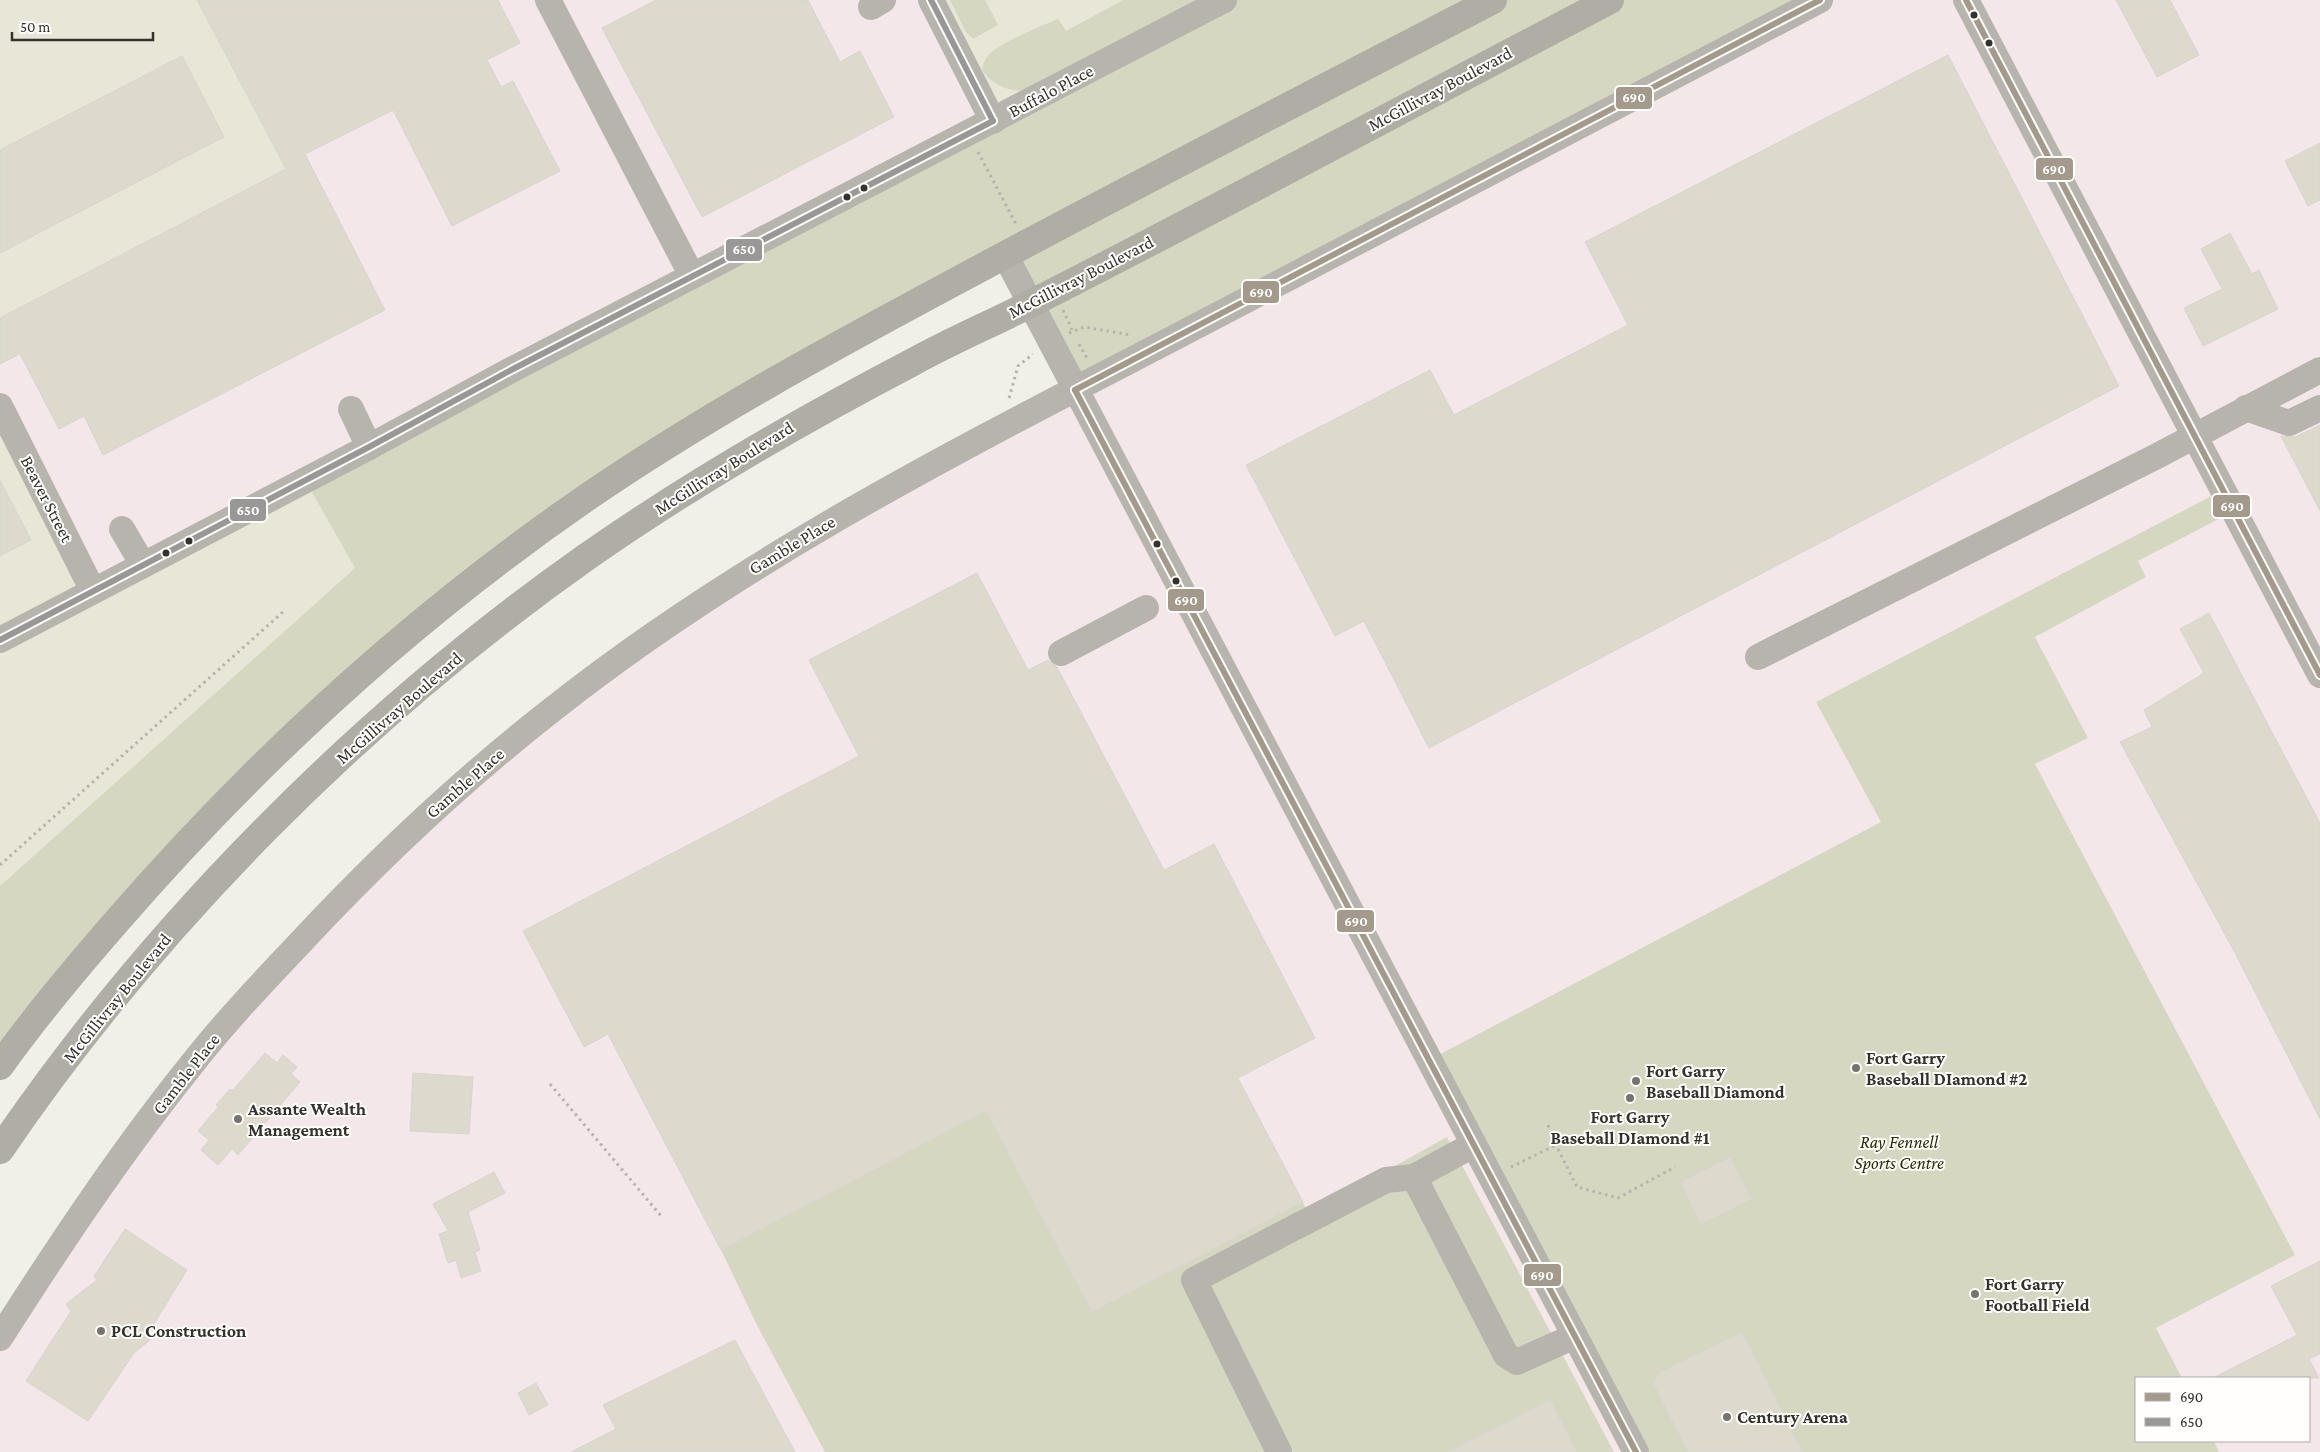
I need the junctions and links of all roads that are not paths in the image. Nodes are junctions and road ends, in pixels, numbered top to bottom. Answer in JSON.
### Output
{"nodes":[{"id":1,"x":548,"y":0,"type":"edge"},
{"id":2,"x":931,"y":0,"type":"edge"},
{"id":3,"x":1224,"y":0,"type":"edge"},
{"id":4,"x":1493,"y":0,"type":"edge"},
{"id":5,"x":1610,"y":0,"type":"edge"},
{"id":6,"x":1820,"y":0,"type":"edge"},
{"id":7,"x":1966,"y":0,"type":"edge"},
{"id":8,"x":993,"y":121,"type":"junction"},
{"id":9,"x":1005,"y":255,"type":"junction"},
{"id":10,"x":692,"y":276,"type":"junction"},
{"id":11,"x":1030,"y":305,"type":"junction"},
{"id":12,"x":2320,"y":370,"type":"edge"},
{"id":13,"x":1075,"y":390,"type":"junction"},
{"id":14,"x":0,"y":406,"type":"edge"},
{"id":15,"x":2246,"y":408,"type":"junction"},
{"id":16,"x":2320,"y":408,"type":"edge"},
{"id":17,"x":351,"y":409,"type":"dead end"},
{"id":18,"x":2195,"y":436,"type":"junction"},
{"id":19,"x":369,"y":447,"type":"junction"},
{"id":20,"x":122,"y":529,"type":"dead end"},
{"id":21,"x":142,"y":565,"type":"junction"},
{"id":22,"x":93,"y":591,"type":"junction"},
{"id":23,"x":1146,"y":608,"type":"dead end"},
{"id":24,"x":0,"y":640,"type":"edge"},
{"id":25,"x":1061,"y":653,"type":"dead end"},
{"id":26,"x":1758,"y":657,"type":"dead end"},
{"id":27,"x":2320,"y":675,"type":"edge"},
{"id":28,"x":0,"y":1066,"type":"edge"},
{"id":29,"x":1473,"y":1145,"type":"junction"},
{"id":30,"x":0,"y":1150,"type":"edge"},
{"id":31,"x":1414,"y":1177,"type":"junction"},
{"id":32,"x":1575,"y":1336,"type":"junction"},
{"id":33,"x":0,"y":1338,"type":"edge"},
{"id":34,"x":1279,"y":1452,"type":"edge"},
{"id":35,"x":1636,"y":1452,"type":"edge"}],
"edges":[{"from":1,"to":10,"type":"street"},
{"from":2,"to":8,"type":"street"},
{"from":3,"to":8,"type":"street","name":"Buffalo Place"},
{"from":4,"to":9,"type":"main road"},
{"from":5,"to":11,"type":"main road","name":"McGillivray Boulevard"},
{"from":6,"to":13,"type":"street","name":"Gamble Place"},
{"from":7,"to":18,"type":"street"},
{"from":8,"to":10,"type":"street","name":"Buffalo Place"},
{"from":9,"to":11,"type":"street"},
{"from":9,"to":28,"type":"main road"},
{"from":10,"to":19,"type":"street","name":"Buffalo Place"},
{"from":11,"to":13,"type":"street"},
{"from":11,"to":30,"type":"main road","name":"McGillivray Boulevard"},
{"from":12,"to":15,"type":"street"},
{"from":13,"to":29,"type":"street"},
{"from":13,"to":33,"type":"street","name":"Gamble Place"},
{"from":14,"to":22,"type":"street","name":"Beaver Street"},
{"from":15,"to":16,"type":"street"},
{"from":15,"to":18,"type":"street"},
{"from":17,"to":19,"type":"street"},
{"from":18,"to":26,"type":"street"},
{"from":18,"to":27,"type":"street"},
{"from":19,"to":21,"type":"street","name":"Buffalo Place"},
{"from":20,"to":21,"type":"street"},
{"from":21,"to":22,"type":"street","name":"Buffalo Place"},
{"from":22,"to":24,"type":"street","name":"Buffalo Place"},
{"from":23,"to":25,"type":"street"},
{"from":29,"to":31,"type":"street"},
{"from":29,"to":32,"type":"street"},
{"from":31,"to":32,"type":"street"},
{"from":31,"to":34,"type":"street"},
{"from":32,"to":35,"type":"street"}]}
